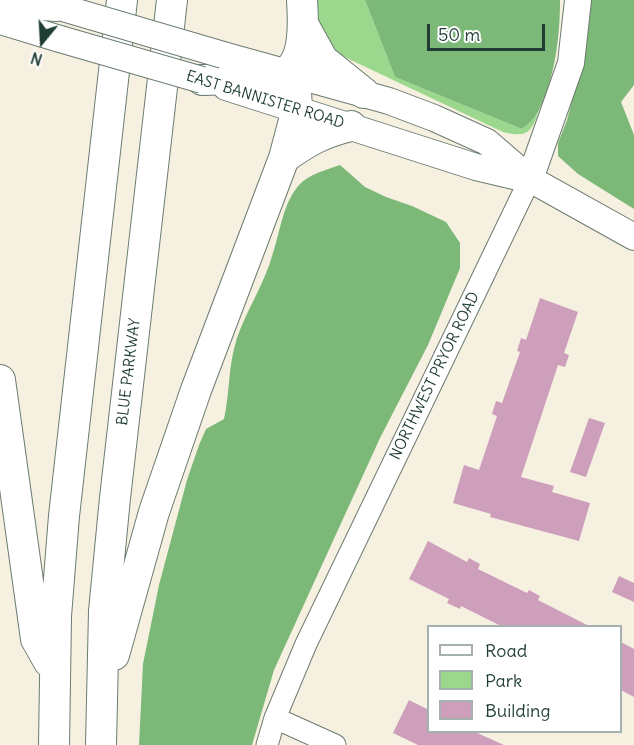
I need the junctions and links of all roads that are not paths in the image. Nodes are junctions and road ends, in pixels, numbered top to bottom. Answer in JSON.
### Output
{"nodes":[{"id":1,"x":122,"y":0,"type":"edge"},
{"id":2,"x":172,"y":0,"type":"edge"},
{"id":3,"x":578,"y":0,"type":"edge"},
{"id":4,"x":52,"y":5,"type":"edge"},
{"id":5,"x":0,"y":6,"type":"edge"},
{"id":6,"x":303,"y":12,"type":"edge"},
{"id":7,"x":0,"y":21,"type":"edge"},
{"id":8,"x":287,"y":72,"type":"junction"},
{"id":9,"x":202,"y":80,"type":"junction"},
{"id":10,"x":364,"y":93,"type":"junction"},
{"id":11,"x":297,"y":110,"type":"junction"},
{"id":12,"x":351,"y":126,"type":"junction"},
{"id":13,"x":284,"y":158,"type":"junction"},
{"id":14,"x":530,"y":179,"type":"junction"},
{"id":15,"x":634,"y":237,"type":"edge"},
{"id":16,"x":0,"y":380,"type":"edge"},
{"id":17,"x":55,"y":672,"type":"junction"},
{"id":18,"x":101,"y":702,"type":"junction"},
{"id":19,"x":275,"y":718,"type":"junction"},
{"id":20,"x":54,"y":745,"type":"edge"},
{"id":21,"x":101,"y":745,"type":"edge"},
{"id":22,"x":267,"y":745,"type":"edge"},
{"id":23,"x":335,"y":745,"type":"edge"}],
"edges":[{"from":1,"to":17,"type":"highway"},
{"from":2,"to":18,"type":"highway","name":"BLUE PARKWAY"},
{"from":3,"to":14,"type":"main road","name":"NORTHWEST PRYOR ROAD"},
{"from":4,"to":5,"type":"highway"},
{"from":4,"to":8,"type":"main road","name":"EAST BANNISTER ROAD","bridge":true},
{"from":6,"to":8,"type":"highway"},
{"from":6,"to":10,"type":"highway"},
{"from":7,"to":9,"type":"main road","name":"EAST BANNISTER ROAD","bridge":true},
{"from":8,"to":9,"type":"highway"},
{"from":8,"to":10,"type":"main road","name":"EAST BANNISTER ROAD"},
{"from":8,"to":11,"type":"highway"},
{"from":9,"to":11,"type":"main road","name":"EAST BANNISTER ROAD"},
{"from":10,"to":14,"type":"main road","name":"EAST BANNISTER ROAD"},
{"from":11,"to":12,"type":"main road","name":"EAST BANNISTER ROAD"},
{"from":11,"to":13,"type":"highway"},
{"from":12,"to":13,"type":"highway"},
{"from":12,"to":14,"type":"main road","name":"EAST BANNISTER ROAD"},
{"from":13,"to":18,"type":"highway"},
{"from":14,"to":15,"type":"main road","name":"EAST BANNISTER ROAD"},
{"from":14,"to":19,"type":"street","name":"NORTHWEST PRYOR ROAD"},
{"from":16,"to":17,"type":"highway"},
{"from":17,"to":20,"type":"highway"},
{"from":18,"to":21,"type":"highway","name":"BLUE PARKWAY"},
{"from":19,"to":22,"type":"street","name":"NORTHWEST PRYOR ROAD"},
{"from":19,"to":23,"type":"street"}]}
